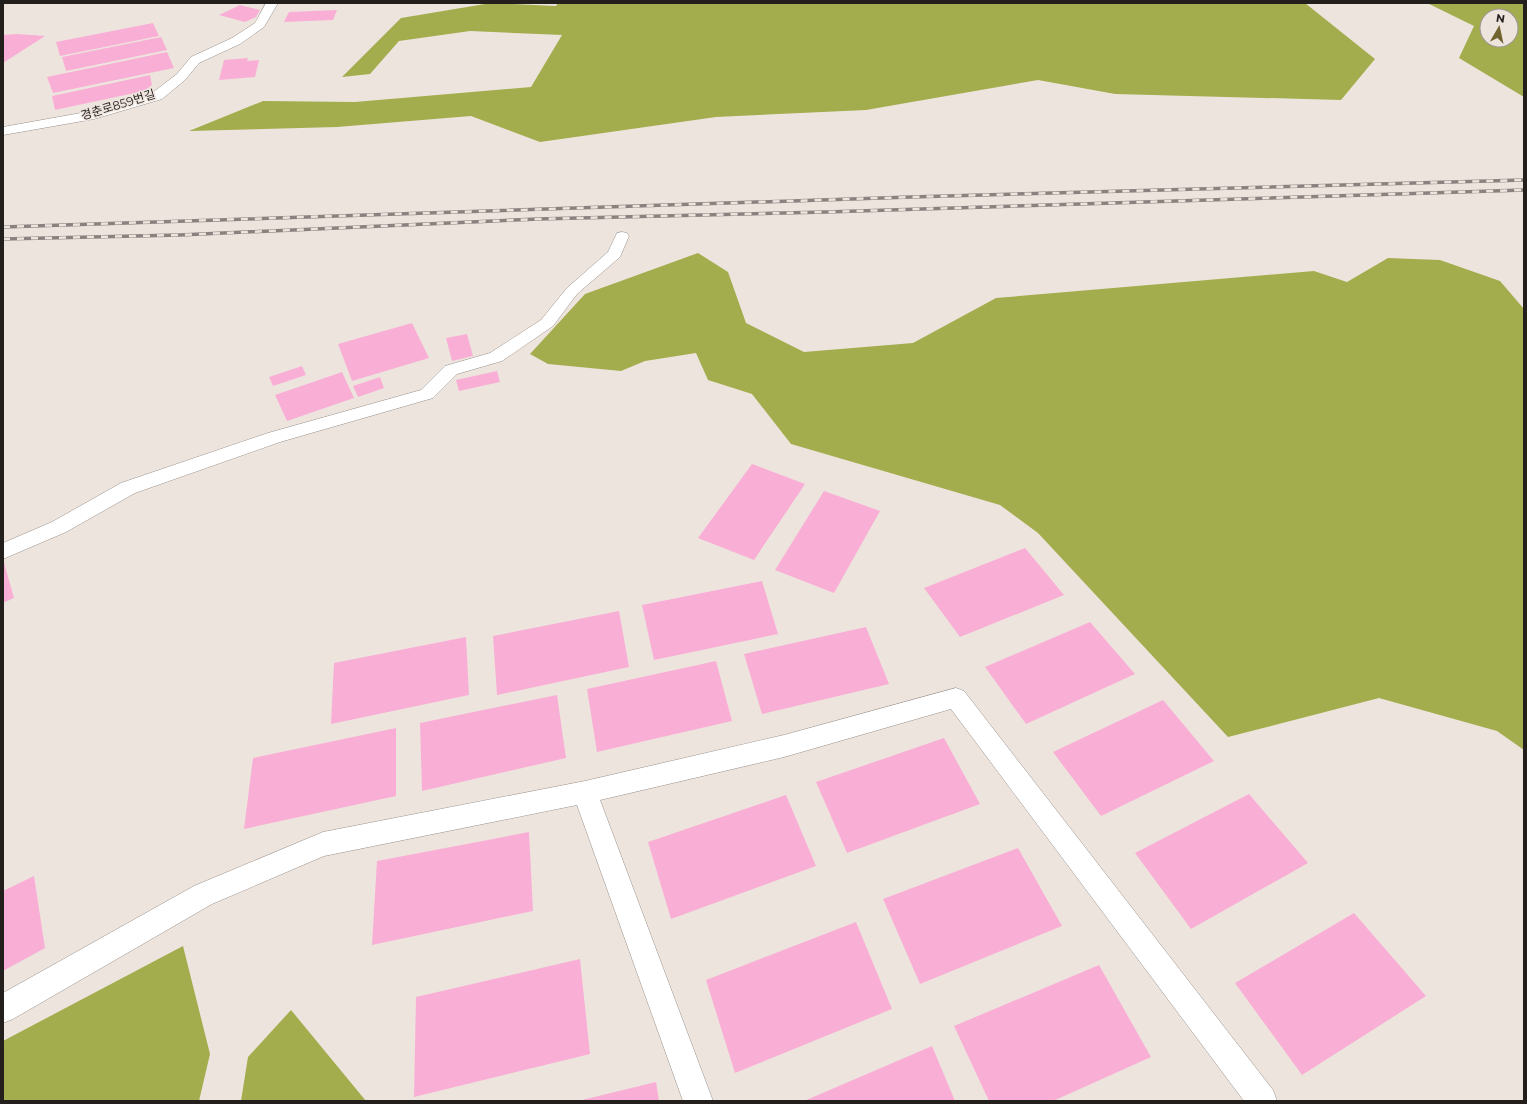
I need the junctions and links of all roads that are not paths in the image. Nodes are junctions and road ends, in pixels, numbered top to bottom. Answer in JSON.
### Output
{"nodes":[{"id":1,"x":272,"y":3,"type":"edge"},
{"id":2,"x":3,"y":131,"type":"edge"},
{"id":3,"x":622,"y":236,"type":"dead end"},
{"id":4,"x":3,"y":551,"type":"edge"},
{"id":5,"x":585,"y":792,"type":"junction"},
{"id":6,"x":3,"y":1009,"type":"edge"},
{"id":7,"x":698,"y":1101,"type":"edge"},
{"id":8,"x":1262,"y":1101,"type":"edge"}],
"edges":[{"from":1,"to":2,"type":"street","name":"경춘로859번길"},
{"from":3,"to":4,"type":"lane"},
{"from":5,"to":6,"type":"lane"},
{"from":5,"to":7,"type":"lane"},
{"from":5,"to":8,"type":"lane"}]}
